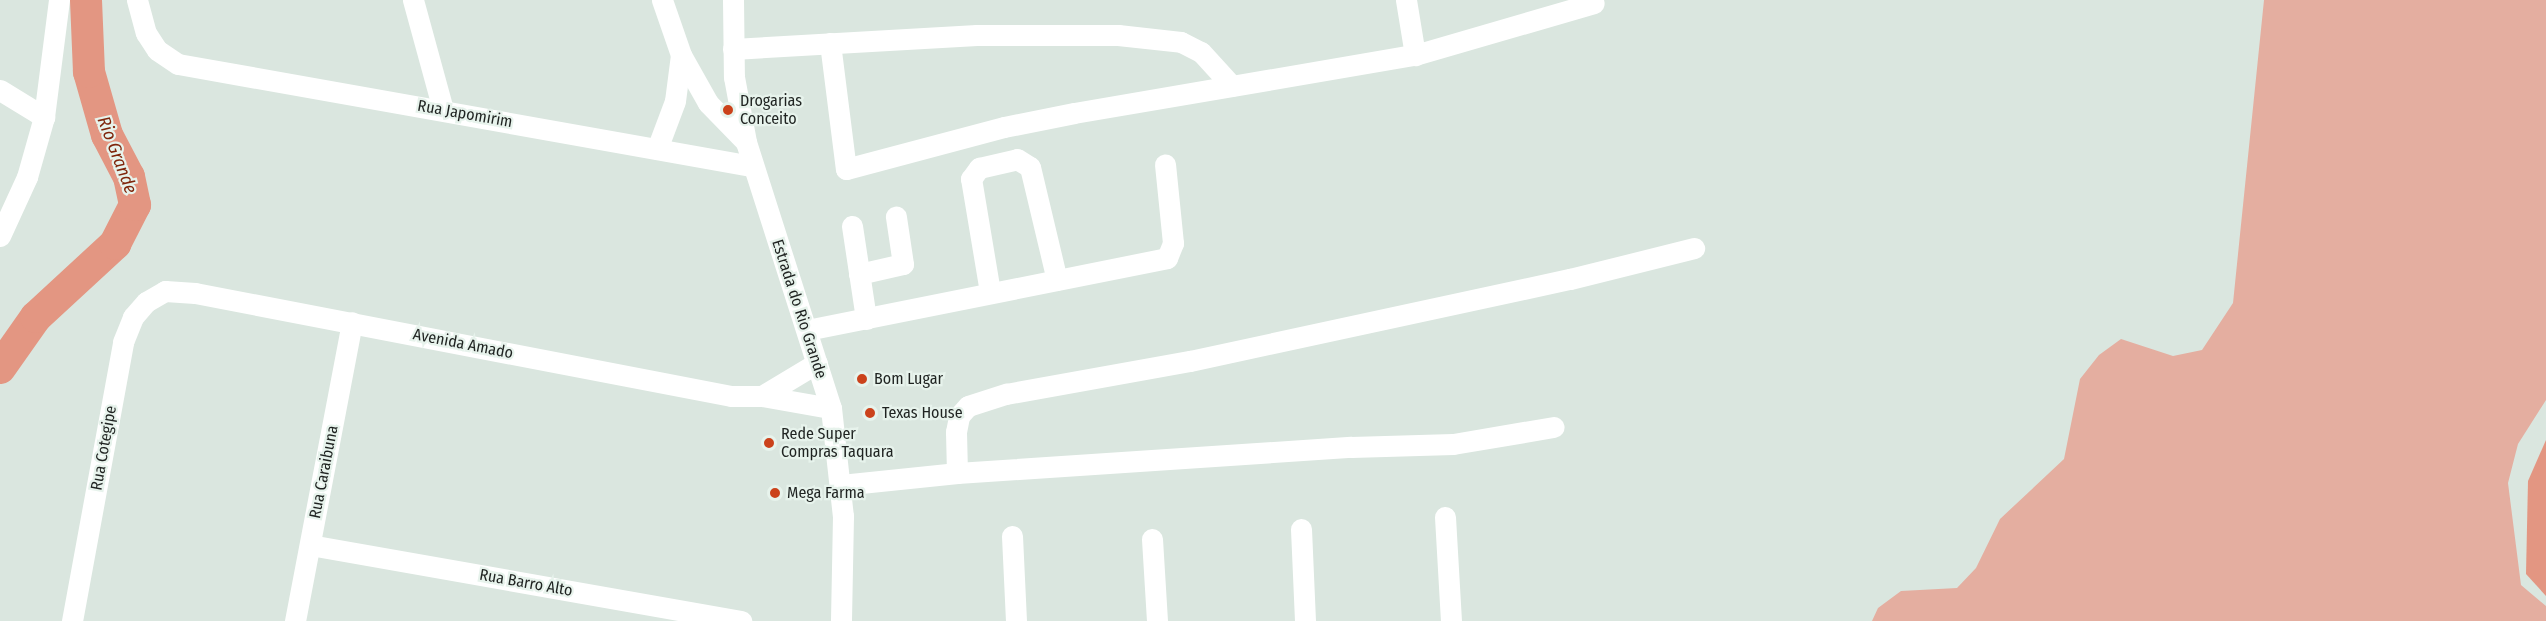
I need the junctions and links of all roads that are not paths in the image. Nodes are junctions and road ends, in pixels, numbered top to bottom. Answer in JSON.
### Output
{"nodes":[{"id":1,"x":137,"y":0,"type":"edge"},
{"id":2,"x":412,"y":0,"type":"edge"},
{"id":3,"x":662,"y":0,"type":"edge"},
{"id":4,"x":733,"y":0,"type":"edge"},
{"id":5,"x":1406,"y":0,"type":"edge"},
{"id":6,"x":55,"y":2,"type":"edge"},
{"id":7,"x":1594,"y":3,"type":"dead end"},
{"id":8,"x":830,"y":43,"type":"junction"},
{"id":9,"x":733,"y":48,"type":"junction"},
{"id":10,"x":681,"y":55,"type":"junction"},
{"id":11,"x":1415,"y":55,"type":"junction"},
{"id":12,"x":1232,"y":86,"type":"junction"},
{"id":13,"x":0,"y":90,"type":"edge"},
{"id":14,"x":443,"y":110,"type":"junction"},
{"id":15,"x":44,"y":117,"type":"junction"},
{"id":16,"x":746,"y":142,"type":"junction"},
{"id":17,"x":657,"y":149,"type":"junction"},
{"id":18,"x":1165,"y":164,"type":"dead end"},
{"id":19,"x":752,"y":166,"type":"junction"},
{"id":20,"x":5,"y":213,"type":"edge"},
{"id":21,"x":896,"y":217,"type":"dead end"},
{"id":22,"x":852,"y":226,"type":"dead end"},
{"id":23,"x":0,"y":236,"type":"edge"},
{"id":24,"x":1694,"y":248,"type":"dead end"},
{"id":25,"x":860,"y":273,"type":"junction"},
{"id":26,"x":1057,"y":280,"type":"junction"},
{"id":27,"x":165,"y":291,"type":"joint"},
{"id":28,"x":990,"y":292,"type":"junction"},
{"id":29,"x":866,"y":319,"type":"junction"},
{"id":30,"x":352,"y":322,"type":"junction"},
{"id":31,"x":807,"y":330,"type":"junction"},
{"id":32,"x":817,"y":363,"type":"junction"},
{"id":33,"x":762,"y":396,"type":"junction"},
{"id":34,"x":831,"y":408,"type":"junction"},
{"id":35,"x":1554,"y":427,"type":"dead end"},
{"id":36,"x":957,"y":473,"type":"junction"},
{"id":37,"x":841,"y":485,"type":"junction"},
{"id":38,"x":1445,"y":517,"type":"dead end"},
{"id":39,"x":1300,"y":529,"type":"dead end"},
{"id":40,"x":1012,"y":536,"type":"dead end"},
{"id":41,"x":1152,"y":539,"type":"dead end"},
{"id":42,"x":310,"y":545,"type":"junction"},
{"id":43,"x":72,"y":621,"type":"edge"},
{"id":44,"x":295,"y":621,"type":"edge"},
{"id":45,"x":741,"y":621,"type":"edge"},
{"id":46,"x":841,"y":621,"type":"edge"},
{"id":47,"x":1016,"y":621,"type":"edge"},
{"id":48,"x":1157,"y":621,"type":"edge"},
{"id":49,"x":1305,"y":621,"type":"edge"},
{"id":50,"x":1451,"y":621,"type":"edge"}],
"edges":[{"from":1,"to":14,"type":"street","name":"Rua Japomirim"},
{"from":2,"to":14,"type":"street"},
{"from":3,"to":10,"type":"street"},
{"from":4,"to":9,"type":"street","name":"Estrada do Rio Grande"},
{"from":5,"to":11,"type":"street"},
{"from":6,"to":15,"type":"street"},
{"from":7,"to":11,"type":"street"},
{"from":8,"to":9,"type":"street"},
{"from":8,"to":12,"type":"street"},
{"from":8,"to":12,"type":"street"},
{"from":9,"to":16,"type":"street","name":"Estrada do Rio Grande"},
{"from":10,"to":16,"type":"street"},
{"from":10,"to":17,"type":"street"},
{"from":11,"to":12,"type":"street"},
{"from":13,"to":15,"type":"street"},
{"from":14,"to":17,"type":"street","name":"Rua Japomirim"},
{"from":15,"to":20,"type":"street"},
{"from":16,"to":19,"type":"street","name":"Estrada do Rio Grande"},
{"from":17,"to":19,"type":"street","name":"Rua Japomirim"},
{"from":18,"to":26,"type":"street"},
{"from":19,"to":31,"type":"street","name":"Estrada do Rio Grande"},
{"from":20,"to":23,"type":"street"},
{"from":21,"to":25,"type":"street"},
{"from":22,"to":25,"type":"street"},
{"from":24,"to":36,"type":"street"},
{"from":25,"to":29,"type":"street"},
{"from":26,"to":28,"type":"street"},
{"from":26,"to":28,"type":"street"},
{"from":27,"to":30,"type":"street","name":"Avenida Amado"},
{"from":27,"to":43,"type":"street","name":"Rua Cotegipe"},
{"from":28,"to":29,"type":"street"},
{"from":29,"to":31,"type":"street"},
{"from":30,"to":33,"type":"street","name":"Avenida Amado"},
{"from":30,"to":42,"type":"street","name":"Rua Caraibuna"},
{"from":31,"to":32,"type":"street","name":"Estrada do Rio Grande"},
{"from":32,"to":33,"type":"street"},
{"from":32,"to":34,"type":"street","name":"Estrada do Rio Grande"},
{"from":33,"to":34,"type":"street","name":"Avenida Amado"},
{"from":34,"to":37,"type":"street","name":"Estrada do Rio Grande"},
{"from":35,"to":36,"type":"street"},
{"from":36,"to":37,"type":"street"},
{"from":37,"to":46,"type":"street","name":"Estrada do Rio Grande"},
{"from":38,"to":50,"type":"street"},
{"from":39,"to":49,"type":"street"},
{"from":40,"to":47,"type":"street"},
{"from":41,"to":48,"type":"street"},
{"from":42,"to":44,"type":"street","name":"Rua Caraibuna"},
{"from":42,"to":45,"type":"street","name":"Rua Barro Alto"}]}
